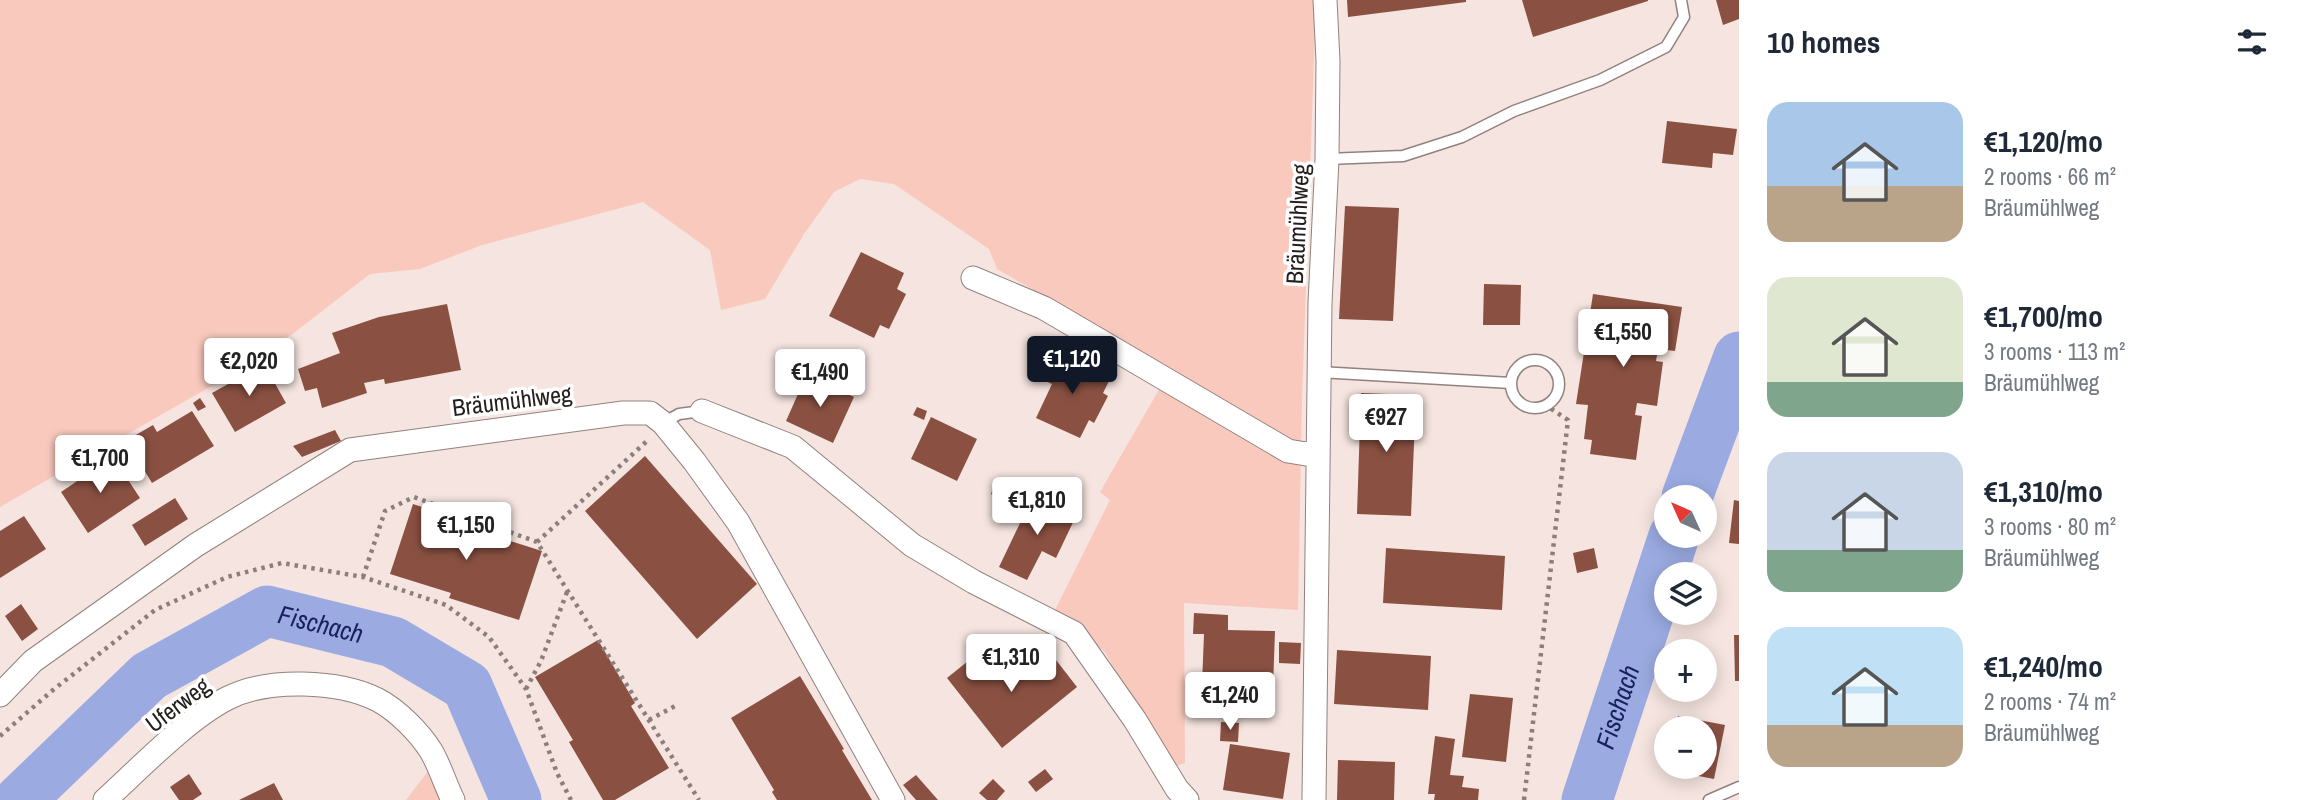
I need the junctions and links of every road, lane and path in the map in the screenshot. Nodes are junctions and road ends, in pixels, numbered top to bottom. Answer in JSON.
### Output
{"nodes":[{"id":1,"x":1325,"y":0,"type":"edge"},
{"id":2,"x":1681,"y":0,"type":"edge"},
{"id":3,"x":1328,"y":159,"type":"junction"},
{"id":4,"x":973,"y":278,"type":"dead end"},
{"id":5,"x":1320,"y":372,"type":"junction"},
{"id":6,"x":1511,"y":383,"type":"junction"},
{"id":7,"x":1547,"y":406,"type":"junction"},
{"id":8,"x":702,"y":411,"type":"joint"},
{"id":9,"x":663,"y":423,"type":"junction"},
{"id":10,"x":1318,"y":451,"type":"junction"},
{"id":11,"x":537,"y":542,"type":"junction"},
{"id":12,"x":363,"y":577,"type":"junction"},
{"id":13,"x":568,"y":591,"type":"junction"},
{"id":14,"x":526,"y":689,"type":"junction"},
{"id":15,"x":0,"y":695,"type":"edge"},
{"id":16,"x":677,"y":705,"type":"dead end"},
{"id":17,"x":649,"y":720,"type":"junction"},
{"id":18,"x":0,"y":736,"type":"edge"},
{"id":19,"x":1739,"y":787,"type":"edge"},
{"id":20,"x":105,"y":800,"type":"edge"},
{"id":21,"x":453,"y":800,"type":"edge"},
{"id":22,"x":571,"y":800,"type":"edge"},
{"id":23,"x":699,"y":800,"type":"edge"},
{"id":24,"x":893,"y":800,"type":"edge"},
{"id":25,"x":1187,"y":800,"type":"edge"},
{"id":26,"x":1314,"y":800,"type":"edge"},
{"id":27,"x":1524,"y":800,"type":"edge"},
{"id":28,"x":1709,"y":800,"type":"edge"}],
"edges":[{"from":1,"to":3,"type":"street","name":"Bräumühlweg"},
{"from":2,"to":3,"type":"lane"},
{"from":3,"to":5,"type":"street","name":"Bräumühlweg"},
{"from":4,"to":10,"type":"street"},
{"from":5,"to":6,"type":"lane"},
{"from":5,"to":10,"type":"street","name":"Bräumühlweg"},
{"from":6,"to":7,"type":"lane"},
{"from":6,"to":7,"type":"lane"},
{"from":7,"to":27,"type":"path"},
{"from":8,"to":9,"type":"lane"},
{"from":8,"to":25,"type":"street"},
{"from":9,"to":11,"type":"path"},
{"from":9,"to":15,"type":"street","name":"Bräumühlweg"},
{"from":9,"to":24,"type":"street"},
{"from":10,"to":26,"type":"street","name":"Bräumühlweg"},
{"from":11,"to":12,"type":"path"},
{"from":11,"to":13,"type":"path"},
{"from":12,"to":14,"type":"path"},
{"from":12,"to":18,"type":"path"},
{"from":13,"to":14,"type":"path"},
{"from":13,"to":17,"type":"path"},
{"from":14,"to":22,"type":"path"},
{"from":16,"to":17,"type":"path"},
{"from":17,"to":23,"type":"path"},
{"from":19,"to":28,"type":"lane"},
{"from":20,"to":21,"type":"street","name":"Uferweg"}]}
